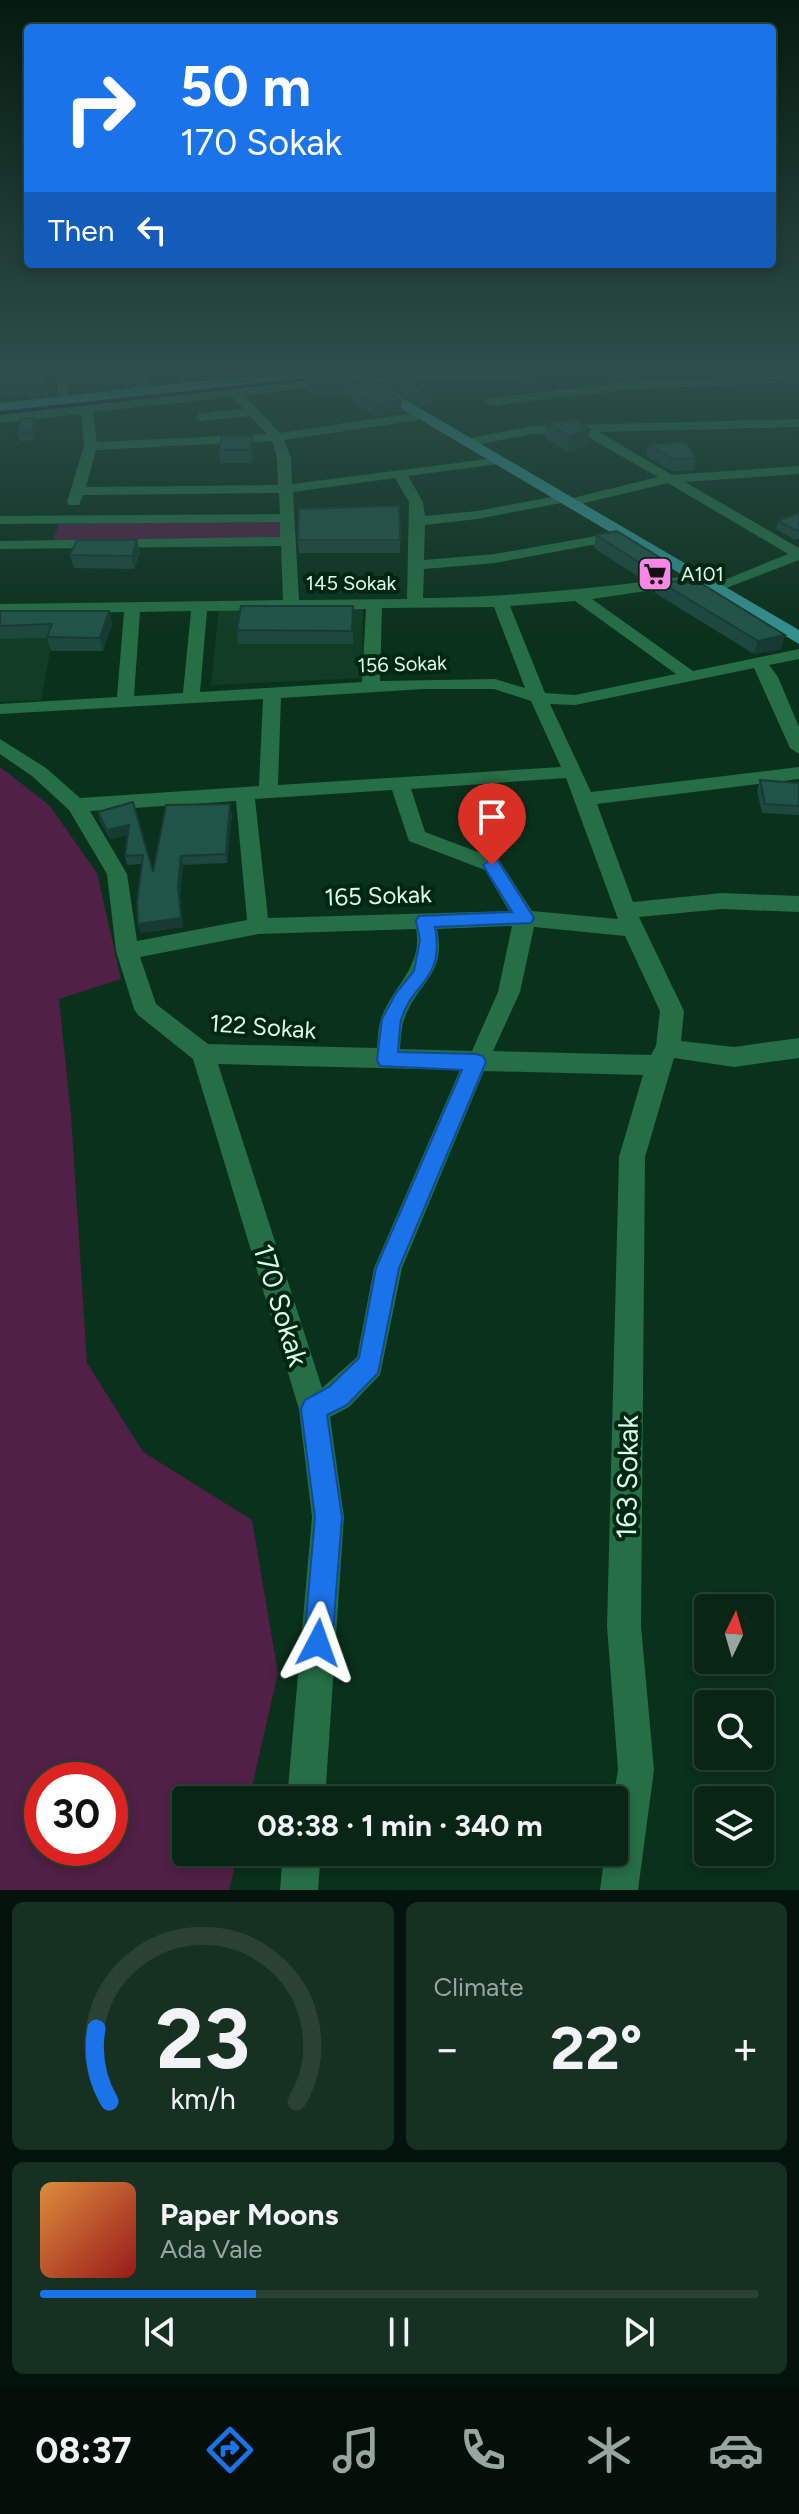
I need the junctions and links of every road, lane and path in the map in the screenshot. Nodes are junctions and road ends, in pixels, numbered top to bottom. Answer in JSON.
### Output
{"nodes":[{"id":1,"x":87,"y":460,"type":"edge"},
{"id":2,"x":284,"y":460,"type":"edge"},
{"id":3,"x":497,"y":460,"type":"edge"},
{"id":4,"x":498,"y":460,"type":"edge"},
{"id":5,"x":637,"y":460,"type":"edge"},
{"id":6,"x":799,"y":470,"type":"edge"},
{"id":7,"x":400,"y":474,"type":"junction"},
{"id":8,"x":668,"y":479,"type":"junction"},
{"id":9,"x":284,"y":489,"type":"junction"},
{"id":10,"x":78,"y":491,"type":"junction"},
{"id":11,"x":565,"y":501,"type":"junction"},
{"id":12,"x":289,"y":518,"type":"junction"},
{"id":13,"x":68,"y":519,"type":"junction"},
{"id":14,"x":0,"y":520,"type":"edge"},
{"id":15,"x":418,"y":521,"type":"junction"},
{"id":16,"x":624,"y":535,"type":"junction"},
{"id":17,"x":290,"y":541,"type":"junction"},
{"id":18,"x":0,"y":545,"type":"edge"},
{"id":19,"x":799,"y":555,"type":"edge"},
{"id":20,"x":417,"y":565,"type":"junction"},
{"id":21,"x":708,"y":583,"type":"junction"},
{"id":22,"x":578,"y":596,"type":"junction"},
{"id":23,"x":500,"y":602,"type":"junction"},
{"id":24,"x":291,"y":603,"type":"junction"},
{"id":25,"x":374,"y":603,"type":"junction"},
{"id":26,"x":415,"y":603,"type":"junction"},
{"id":27,"x":199,"y":607,"type":"junction"},
{"id":28,"x":132,"y":608,"type":"junction"},
{"id":29,"x":0,"y":609,"type":"edge"},
{"id":30,"x":799,"y":638,"type":"edge"},
{"id":31,"x":799,"y":654,"type":"edge"},
{"id":32,"x":759,"y":663,"type":"junction"},
{"id":33,"x":690,"y":676,"type":"junction"},
{"id":34,"x":371,"y":686,"type":"junction"},
{"id":35,"x":272,"y":693,"type":"junction"},
{"id":36,"x":538,"y":698,"type":"junction"},
{"id":37,"x":191,"y":699,"type":"junction"},
{"id":38,"x":125,"y":701,"type":"junction"},
{"id":39,"x":0,"y":709,"type":"edge"},
{"id":40,"x":0,"y":745,"type":"edge"},
{"id":41,"x":799,"y":748,"type":"edge"},
{"id":42,"x":571,"y":772,"type":"junction"},
{"id":43,"x":799,"y":773,"type":"edge"},
{"id":44,"x":399,"y":782,"type":"junction"},
{"id":45,"x":268,"y":792,"type":"junction"},
{"id":46,"x":245,"y":793,"type":"junction"},
{"id":47,"x":585,"y":799,"type":"junction"},
{"id":48,"x":76,"y":805,"type":"junction"},
{"id":49,"x":799,"y":904,"type":"edge"},
{"id":50,"x":525,"y":918,"type":"junction"},
{"id":51,"x":628,"y":920,"type":"junction"},
{"id":52,"x":425,"y":921,"type":"junction"},
{"id":53,"x":258,"y":926,"type":"junction"},
{"id":54,"x":127,"y":951,"type":"junction"},
{"id":55,"x":799,"y":1048,"type":"edge"},
{"id":56,"x":203,"y":1054,"type":"junction"},
{"id":57,"x":479,"y":1055,"type":"junction"},
{"id":58,"x":663,"y":1056,"type":"junction"},
{"id":59,"x":387,"y":1060,"type":"junction"},
{"id":60,"x":314,"y":1409,"type":"junction"},
{"id":61,"x":307,"y":1786,"type":"edge"},
{"id":62,"x":301,"y":1866,"type":"edge"},
{"id":63,"x":299,"y":1890,"type":"edge"},
{"id":64,"x":619,"y":1890,"type":"edge"}],
"edges":[{"from":1,"to":10,"type":"street"},
{"from":2,"to":9,"type":"street"},
{"from":3,"to":7,"type":"street"},
{"from":4,"to":11,"type":"main road"},
{"from":5,"to":8,"type":"street"},
{"from":6,"to":8,"type":"street"},
{"from":7,"to":9,"type":"street"},
{"from":7,"to":15,"type":"street"},
{"from":8,"to":11,"type":"street"},
{"from":8,"to":19,"type":"street"},
{"from":9,"to":10,"type":"street"},
{"from":9,"to":12,"type":"street"},
{"from":10,"to":13,"type":"street"},
{"from":11,"to":15,"type":"street"},
{"from":11,"to":16,"type":"main road"},
{"from":12,"to":13,"type":"street"},
{"from":12,"to":17,"type":"street"},
{"from":13,"to":14,"type":"street"},
{"from":15,"to":20,"type":"street"},
{"from":16,"to":20,"type":"street"},
{"from":16,"to":21,"type":"main road"},
{"from":17,"to":18,"type":"street"},
{"from":17,"to":24,"type":"street"},
{"from":19,"to":21,"type":"street","name":"145 Sokak"},
{"from":20,"to":26,"type":"street"},
{"from":21,"to":22,"type":"street","name":"145 Sokak"},
{"from":21,"to":30,"type":"main road"},
{"from":22,"to":23,"type":"street","name":"145 Sokak"},
{"from":22,"to":33,"type":"street"},
{"from":23,"to":26,"type":"street","name":"145 Sokak"},
{"from":23,"to":36,"type":"street","name":"163 Sokak"},
{"from":24,"to":25,"type":"street","name":"145 Sokak"},
{"from":24,"to":27,"type":"street","name":"145 Sokak"},
{"from":25,"to":26,"type":"street","name":"145 Sokak"},
{"from":25,"to":34,"type":"street"},
{"from":27,"to":28,"type":"street","name":"145 Sokak"},
{"from":27,"to":37,"type":"street"},
{"from":28,"to":29,"type":"street","name":"145 Sokak"},
{"from":28,"to":38,"type":"street"},
{"from":31,"to":32,"type":"street","name":"156 Sokak"},
{"from":32,"to":33,"type":"street","name":"156 Sokak"},
{"from":32,"to":41,"type":"street"},
{"from":33,"to":36,"type":"street","name":"156 Sokak"},
{"from":34,"to":35,"type":"street","name":"156 Sokak"},
{"from":34,"to":36,"type":"street","name":"156 Sokak"},
{"from":35,"to":37,"type":"street","name":"156 Sokak"},
{"from":35,"to":45,"type":"street"},
{"from":36,"to":42,"type":"street","name":"163 Sokak"},
{"from":37,"to":38,"type":"street","name":"156 Sokak"},
{"from":38,"to":39,"type":"street","name":"156 Sokak"},
{"from":40,"to":48,"type":"street","name":"122 Sokak"},
{"from":42,"to":44,"type":"street"},
{"from":42,"to":47,"type":"street","name":"163 Sokak"},
{"from":43,"to":47,"type":"street"},
{"from":44,"to":45,"type":"street"},
{"from":44,"to":50,"type":"street"},
{"from":45,"to":46,"type":"street"},
{"from":46,"to":48,"type":"street"},
{"from":46,"to":53,"type":"street"},
{"from":47,"to":51,"type":"street","name":"163 Sokak"},
{"from":48,"to":54,"type":"street","name":"122 Sokak"},
{"from":49,"to":51,"type":"street","name":"165 Sokak"},
{"from":50,"to":51,"type":"street","name":"165 Sokak"},
{"from":50,"to":52,"type":"street","name":"165 Sokak"},
{"from":50,"to":57,"type":"street"},
{"from":51,"to":58,"type":"street","name":"163 Sokak"},
{"from":52,"to":53,"type":"street","name":"165 Sokak"},
{"from":52,"to":59,"type":"street"},
{"from":53,"to":54,"type":"street","name":"165 Sokak"},
{"from":54,"to":56,"type":"street","name":"122 Sokak"},
{"from":55,"to":58,"type":"street","name":"122 Sokak"},
{"from":56,"to":59,"type":"street","name":"122 Sokak"},
{"from":56,"to":60,"type":"street","name":"170 Sokak"},
{"from":57,"to":58,"type":"street","name":"122 Sokak"},
{"from":57,"to":59,"type":"street","name":"122 Sokak"},
{"from":57,"to":60,"type":"street"},
{"from":58,"to":64,"type":"street","name":"163 Sokak"},
{"from":60,"to":61,"type":"street"},
{"from":62,"to":63,"type":"street"}]}
